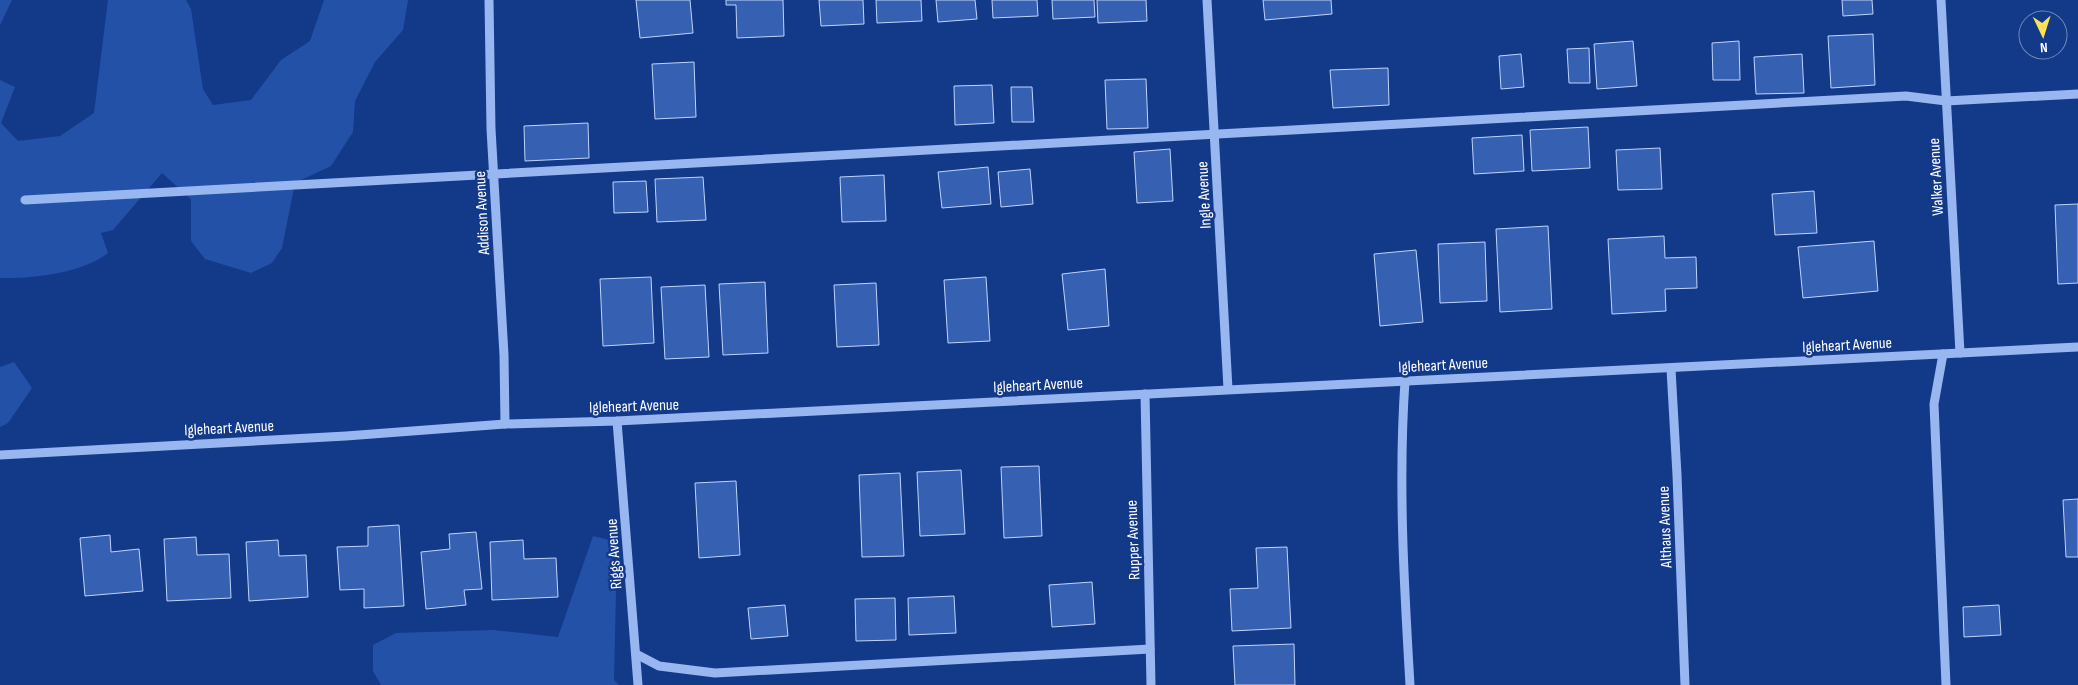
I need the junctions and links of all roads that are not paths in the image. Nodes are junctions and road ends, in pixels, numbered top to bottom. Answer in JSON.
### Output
{"nodes":[{"id":1,"x":489,"y":0,"type":"edge"},
{"id":2,"x":1207,"y":0,"type":"edge"},
{"id":3,"x":1941,"y":0,"type":"edge"},
{"id":4,"x":2078,"y":94,"type":"edge"},
{"id":5,"x":1946,"y":101,"type":"junction"},
{"id":6,"x":1215,"y":136,"type":"junction"},
{"id":7,"x":494,"y":176,"type":"junction"},
{"id":8,"x":24,"y":200,"type":"dead end"},
{"id":9,"x":2078,"y":347,"type":"edge"},
{"id":10,"x":1960,"y":353,"type":"junction"},
{"id":11,"x":1943,"y":354,"type":"junction"},
{"id":12,"x":1670,"y":369,"type":"junction"},
{"id":13,"x":1405,"y":381,"type":"junction"},
{"id":14,"x":1228,"y":389,"type":"junction"},
{"id":15,"x":1145,"y":394,"type":"junction"},
{"id":16,"x":618,"y":421,"type":"junction"},
{"id":17,"x":505,"y":424,"type":"junction"},
{"id":18,"x":0,"y":454,"type":"edge"},
{"id":19,"x":1150,"y":649,"type":"junction"},
{"id":20,"x":636,"y":654,"type":"junction"},
{"id":21,"x":638,"y":685,"type":"edge"},
{"id":22,"x":1151,"y":685,"type":"edge"},
{"id":23,"x":1410,"y":685,"type":"edge"},
{"id":24,"x":1685,"y":685,"type":"edge"},
{"id":25,"x":1946,"y":685,"type":"edge"}],
"edges":[{"from":1,"to":7,"type":"street","name":"Addison Avenue"},
{"from":2,"to":6,"type":"street","name":"Ingle Avenue"},
{"from":3,"to":5,"type":"street","name":"Walker Avenue"},
{"from":4,"to":5,"type":"street"},
{"from":5,"to":6,"type":"street"},
{"from":5,"to":10,"type":"street","name":"Walker Avenue"},
{"from":6,"to":7,"type":"street"},
{"from":6,"to":14,"type":"street","name":"Ingle Avenue"},
{"from":7,"to":8,"type":"street"},
{"from":7,"to":17,"type":"street","name":"Addison Avenue"},
{"from":9,"to":10,"type":"street","name":"Igleheart Avenue"},
{"from":10,"to":11,"type":"street","name":"Igleheart Avenue"},
{"from":11,"to":12,"type":"street","name":"Igleheart Avenue"},
{"from":11,"to":25,"type":"street"},
{"from":12,"to":13,"type":"street","name":"Igleheart Avenue"},
{"from":12,"to":24,"type":"street","name":"Althaus Avenue"},
{"from":13,"to":14,"type":"street","name":"Igleheart Avenue"},
{"from":13,"to":23,"type":"street"},
{"from":14,"to":15,"type":"street","name":"Igleheart Avenue"},
{"from":15,"to":16,"type":"street","name":"Igleheart Avenue"},
{"from":15,"to":19,"type":"street","name":"Rupper Avenue"},
{"from":16,"to":17,"type":"street","name":"Igleheart Avenue"},
{"from":16,"to":20,"type":"street","name":"Riggs Avenue"},
{"from":17,"to":18,"type":"street","name":"Igleheart Avenue"},
{"from":19,"to":20,"type":"street"},
{"from":19,"to":22,"type":"street","name":"Rupper Avenue"},
{"from":20,"to":21,"type":"street","name":"Riggs Avenue"}]}
